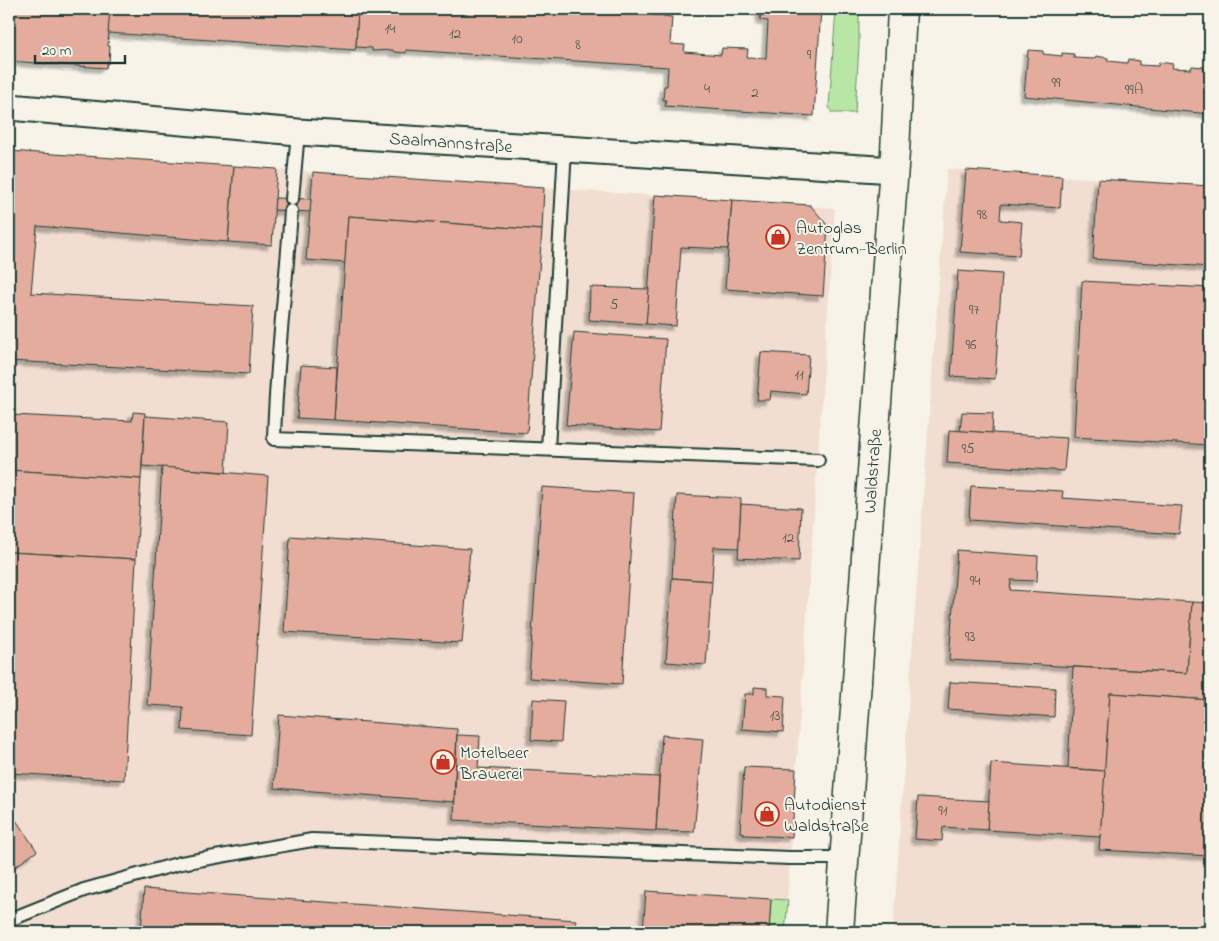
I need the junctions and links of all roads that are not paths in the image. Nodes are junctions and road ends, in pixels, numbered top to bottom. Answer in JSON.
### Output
{"nodes":[{"id":1,"x":902,"y":9,"type":"edge"},
{"id":2,"x":9,"y":108,"type":"edge"},
{"id":3,"x":298,"y":132,"type":"junction"},
{"id":4,"x":565,"y":149,"type":"junction"},
{"id":5,"x":894,"y":170,"type":"junction"},
{"id":6,"x":548,"y":449,"type":"junction"},
{"id":7,"x":818,"y":460,"type":"dead end"},
{"id":8,"x":844,"y":858,"type":"junction"},
{"id":9,"x":9,"y":920,"type":"edge"},
{"id":10,"x":840,"y":932,"type":"edge"}],
"edges":[{"from":1,"to":5,"type":"main road","name":"Waldstraße"},
{"from":2,"to":3,"type":"street","name":"Saalmannstraße"},
{"from":3,"to":4,"type":"street","name":"Saalmannstraße"},
{"from":3,"to":6,"type":"lane"},
{"from":4,"to":5,"type":"street","name":"Saalmannstraße"},
{"from":4,"to":6,"type":"lane"},
{"from":5,"to":8,"type":"main road","name":"Waldstraße"},
{"from":6,"to":7,"type":"lane"},
{"from":8,"to":9,"type":"lane"},
{"from":8,"to":10,"type":"main road","name":"Waldstraße"}]}
